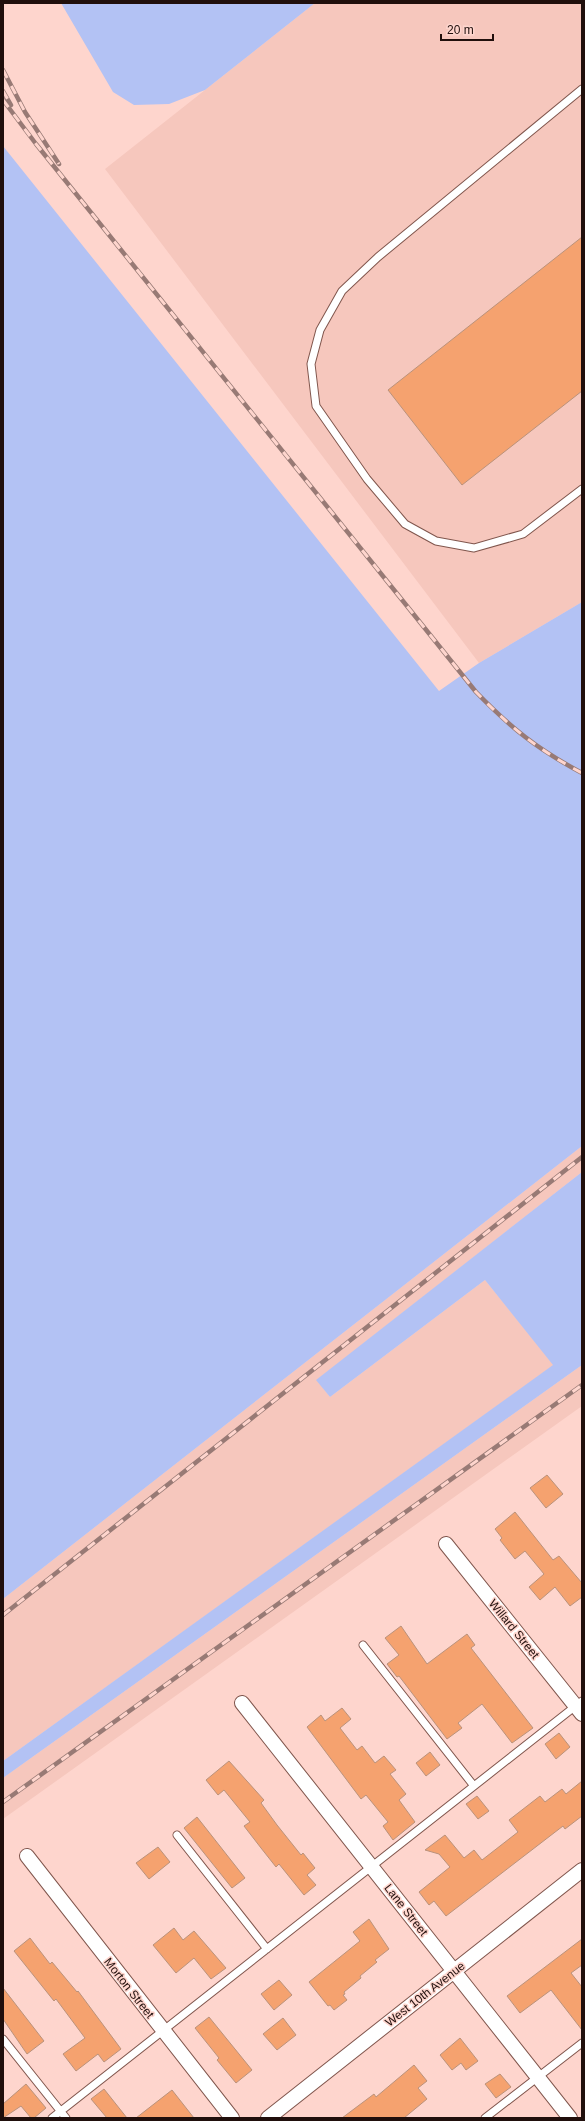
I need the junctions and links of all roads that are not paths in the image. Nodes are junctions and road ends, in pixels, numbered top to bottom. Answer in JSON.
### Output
{"nodes":[{"id":1,"x":582,"y":89,"type":"edge"},
{"id":2,"x":582,"y":489,"type":"edge"},
{"id":3,"x":446,"y":1544,"type":"dead end"},
{"id":4,"x":363,"y":1645,"type":"dead end"},
{"id":5,"x":242,"y":1703,"type":"dead end"},
{"id":6,"x":580,"y":1707,"type":"edge"},
{"id":7,"x":474,"y":1786,"type":"junction"},
{"id":8,"x":176,"y":1835,"type":"dead end"},
{"id":9,"x":27,"y":1856,"type":"dead end"},
{"id":10,"x":372,"y":1867,"type":"junction"},
{"id":11,"x":582,"y":1870,"type":"edge"},
{"id":12,"x":267,"y":1949,"type":"junction"},
{"id":13,"x":454,"y":1971,"type":"junction"},
{"id":14,"x":163,"y":2031,"type":"junction"},
{"id":15,"x":3,"y":2039,"type":"edge"},
{"id":16,"x":582,"y":2043,"type":"edge"},
{"id":17,"x":538,"y":2077,"type":"junction"},
{"id":18,"x":60,"y":2111,"type":"junction"},
{"id":19,"x":52,"y":2118,"type":"edge"},
{"id":20,"x":66,"y":2118,"type":"edge"},
{"id":21,"x":232,"y":2118,"type":"edge"},
{"id":22,"x":268,"y":2118,"type":"edge"},
{"id":23,"x":485,"y":2118,"type":"edge"},
{"id":24,"x":570,"y":2118,"type":"edge"}],
"edges":[{"from":1,"to":2,"type":"lane"},
{"from":3,"to":6,"type":"street","name":"Willard Street"},
{"from":4,"to":7,"type":"lane"},
{"from":5,"to":10,"type":"street","name":"Lane Street"},
{"from":6,"to":7,"type":"lane"},
{"from":7,"to":10,"type":"lane"},
{"from":8,"to":12,"type":"lane"},
{"from":9,"to":14,"type":"street","name":"Morton Street"},
{"from":10,"to":12,"type":"lane"},
{"from":10,"to":13,"type":"street","name":"Lane Street"},
{"from":11,"to":13,"type":"street","name":"West 10th Avenue"},
{"from":12,"to":14,"type":"lane"},
{"from":13,"to":17,"type":"street","name":"Lane Street"},
{"from":13,"to":22,"type":"street","name":"West 10th Avenue"},
{"from":14,"to":18,"type":"lane"},
{"from":14,"to":21,"type":"street","name":"Morton Street"},
{"from":15,"to":18,"type":"lane"},
{"from":16,"to":17,"type":"lane"},
{"from":17,"to":23,"type":"lane"},
{"from":17,"to":24,"type":"street","name":"Lane Street"},
{"from":18,"to":19,"type":"lane"},
{"from":18,"to":20,"type":"lane"}]}
